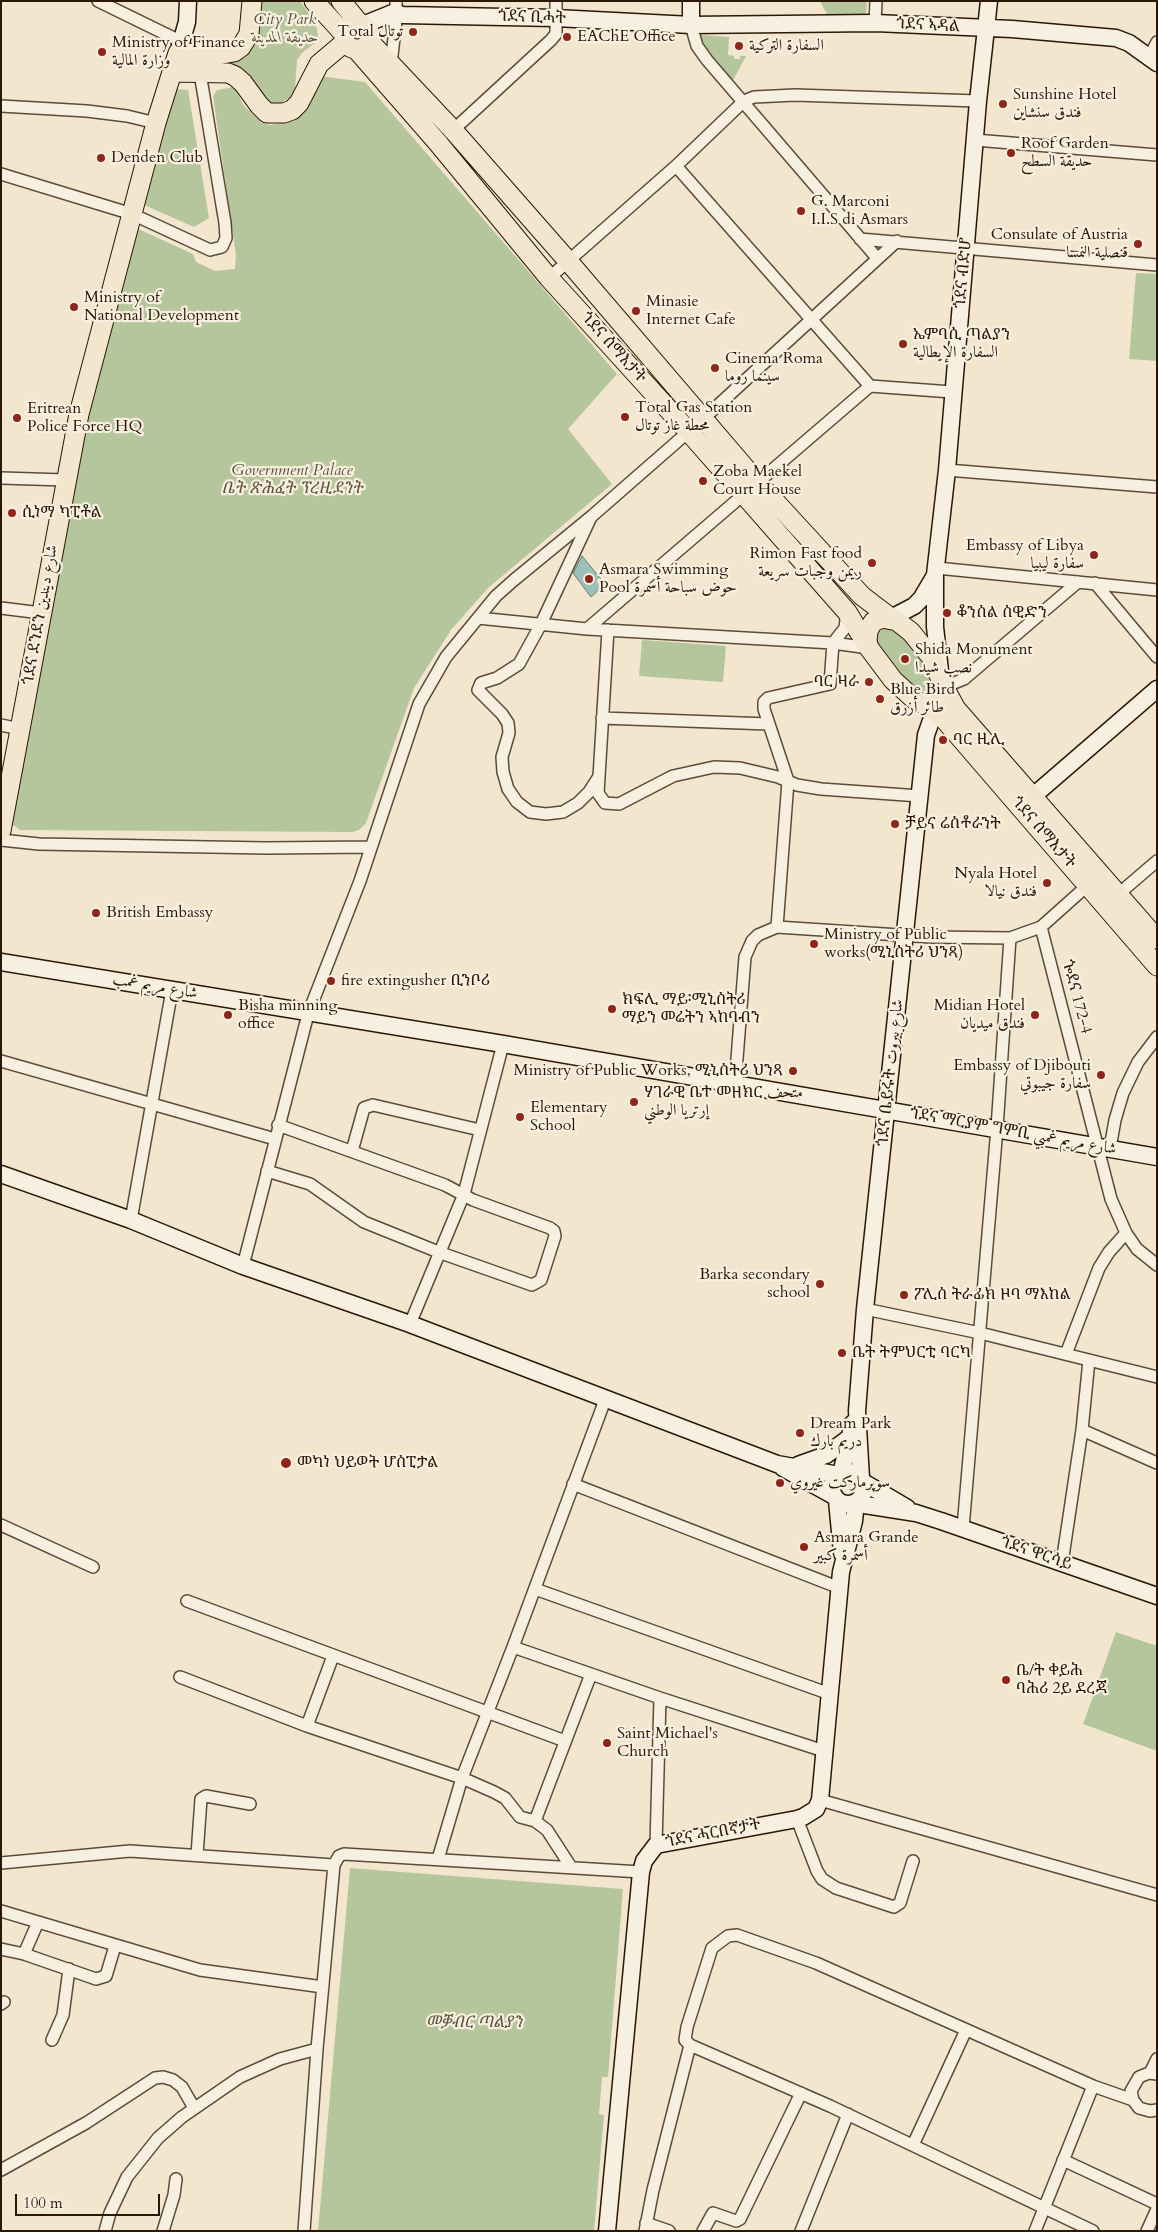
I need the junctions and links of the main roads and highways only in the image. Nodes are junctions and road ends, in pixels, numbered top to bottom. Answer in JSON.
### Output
{"nodes":[{"id":1,"x":188,"y":1,"type":"edge"},
{"id":2,"x":252,"y":1,"type":"edge"},
{"id":3,"x":314,"y":1,"type":"edge"},
{"id":4,"x":341,"y":1,"type":"edge"},
{"id":5,"x":691,"y":1,"type":"edge"},
{"id":6,"x":989,"y":1,"type":"edge"},
{"id":7,"x":398,"y":12,"type":"edge"},
{"id":8,"x":691,"y":25,"type":"junction"},
{"id":9,"x":984,"y":29,"type":"junction"},
{"id":10,"x":358,"y":35,"type":"junction"},
{"id":11,"x":180,"y":47,"type":"junction"},
{"id":12,"x":1153,"y":60,"type":"edge"},
{"id":13,"x":172,"y":72,"type":"junction"},
{"id":14,"x":751,"y":489,"type":"junction"},
{"id":15,"x":936,"y":572,"type":"junction"},
{"id":16,"x":891,"y":618,"type":"junction"},
{"id":17,"x":869,"y":648,"type":"junction"},
{"id":18,"x":1157,"y":689,"type":"edge"},
{"id":19,"x":933,"y":696,"type":"junction"},
{"id":20,"x":926,"y":736,"type":"junction"},
{"id":21,"x":1027,"y":802,"type":"junction"},
{"id":22,"x":1,"y":831,"type":"edge"},
{"id":23,"x":1111,"y":900,"type":"junction"},
{"id":24,"x":1157,"y":939,"type":"edge"},
{"id":25,"x":1,"y":962,"type":"edge"},
{"id":26,"x":1157,"y":966,"type":"edge"},
{"id":27,"x":308,"y":1014,"type":"joint"},
{"id":28,"x":887,"y":1111,"type":"junction"},
{"id":29,"x":1157,"y":1157,"type":"edge"},
{"id":30,"x":1,"y":1174,"type":"edge"},
{"id":31,"x":857,"y":1411,"type":"junction"},
{"id":32,"x":849,"y":1438,"type":"junction"},
{"id":33,"x":777,"y":1464,"type":"junction"},
{"id":34,"x":795,"y":1466,"type":"junction"},
{"id":35,"x":840,"y":1475,"type":"junction"},
{"id":36,"x":862,"y":1480,"type":"junction"},
{"id":37,"x":836,"y":1498,"type":"junction"},
{"id":38,"x":856,"y":1502,"type":"junction"},
{"id":39,"x":916,"y":1513,"type":"junction"},
{"id":40,"x":843,"y":1558,"type":"junction"},
{"id":41,"x":1157,"y":1596,"type":"edge"},
{"id":42,"x":607,"y":2231,"type":"edge"}],
"edges":[{"from":1,"to":11,"type":"main road"},
{"from":2,"to":11,"type":"main road"},
{"from":3,"to":10,"type":"main road","name":"ጎደና ሰማእታት"},
{"from":4,"to":10,"type":"main road","name":"ጎደና ሰማእታት"},
{"from":5,"to":8,"type":"main road"},
{"from":6,"to":9,"type":"main road","name":"ጎደና ብድሆ"},
{"from":7,"to":8,"type":"main road","name":"ጎደና ቢሓት"},
{"from":7,"to":10,"type":"main road","name":"ጎደና ቢሓት"},
{"from":8,"to":9,"type":"main road","name":"ጎደና ኣዳል"},
{"from":9,"to":12,"type":"main road","name":"ጎደና ኣዳል"},
{"from":9,"to":15,"type":"main road","name":"ጎደና ብድሆ"},
{"from":10,"to":13,"type":"main road"},
{"from":10,"to":14,"type":"main road","name":"ጎደና ሰማእታት"},
{"from":10,"to":14,"type":"main road","name":"ጎደና ሰማእታት"},
{"from":11,"to":13,"type":"main road","name":"ጎደና ደንደን شارع ديندين"},
{"from":13,"to":22,"type":"main road","name":"ጎደና ደንደን شارع ديندين"},
{"from":14,"to":16,"type":"main road","name":"ጎደና ሰማእታት"},
{"from":14,"to":17,"type":"main road","name":"ጎደና ሰማእታት"},
{"from":15,"to":16,"type":"main road"},
{"from":15,"to":19,"type":"main road","name":"ጎደና ብድሆ"},
{"from":16,"to":17,"type":"main road"},
{"from":16,"to":19,"type":"main road","name":"ጎደና ሰማእታት"},
{"from":17,"to":19,"type":"main road","name":"ጎደና ሰማእታት"},
{"from":18,"to":21,"type":"main road"},
{"from":19,"to":20,"type":"main road"},
{"from":19,"to":20,"type":"main road"},
{"from":19,"to":21,"type":"main road","name":"ጎደና ሰማእታት"},
{"from":19,"to":21,"type":"main road","name":"ጎደና ሰማእታት"},
{"from":20,"to":28,"type":"main road","name":"ጎደና ቤይሩት شارع بيروت"},
{"from":21,"to":23,"type":"main road","name":"ጎደና ሰማእታት"},
{"from":21,"to":23,"type":"main road","name":"ጎደና ሰማእታት"},
{"from":23,"to":24,"type":"main road","name":"ጎደና ሰማእታት"},
{"from":23,"to":26,"type":"main road","name":"ጎደና ሰማእታት"},
{"from":25,"to":27,"type":"main road","name":"شارع مريم غمب"},
{"from":27,"to":28,"type":"main road","name":"ጎደና ማርያም ግምቢ شارع مريم غمبي"},
{"from":28,"to":29,"type":"main road","name":"ጎደና ማርያም ግምቢ شارع مريم غمبي"},
{"from":28,"to":31,"type":"main road","name":"ጎደና ቤይሩት شارع بيروت"},
{"from":30,"to":33,"type":"main road"},
{"from":31,"to":32,"type":"main road"},
{"from":31,"to":36,"type":"main road"},
{"from":32,"to":34,"type":"main road"},
{"from":32,"to":35,"type":"main road"},
{"from":33,"to":34,"type":"main road"},
{"from":33,"to":37,"type":"main road"},
{"from":34,"to":35,"type":"main road"},
{"from":35,"to":36,"type":"main road"},
{"from":35,"to":37,"type":"main road"},
{"from":36,"to":38,"type":"main road"},
{"from":36,"to":39,"type":"main road","name":"ጎደና ዋርሳይ"},
{"from":37,"to":38,"type":"main road"},
{"from":37,"to":40,"type":"main road"},
{"from":38,"to":39,"type":"main road","name":"ጎደና ዋርሳይ"},
{"from":38,"to":40,"type":"main road"},
{"from":39,"to":41,"type":"main road","name":"ጎደና ዋርሳይ"},
{"from":40,"to":42,"type":"main road","name":"ጎደና ሓርበኛታት"}]}
